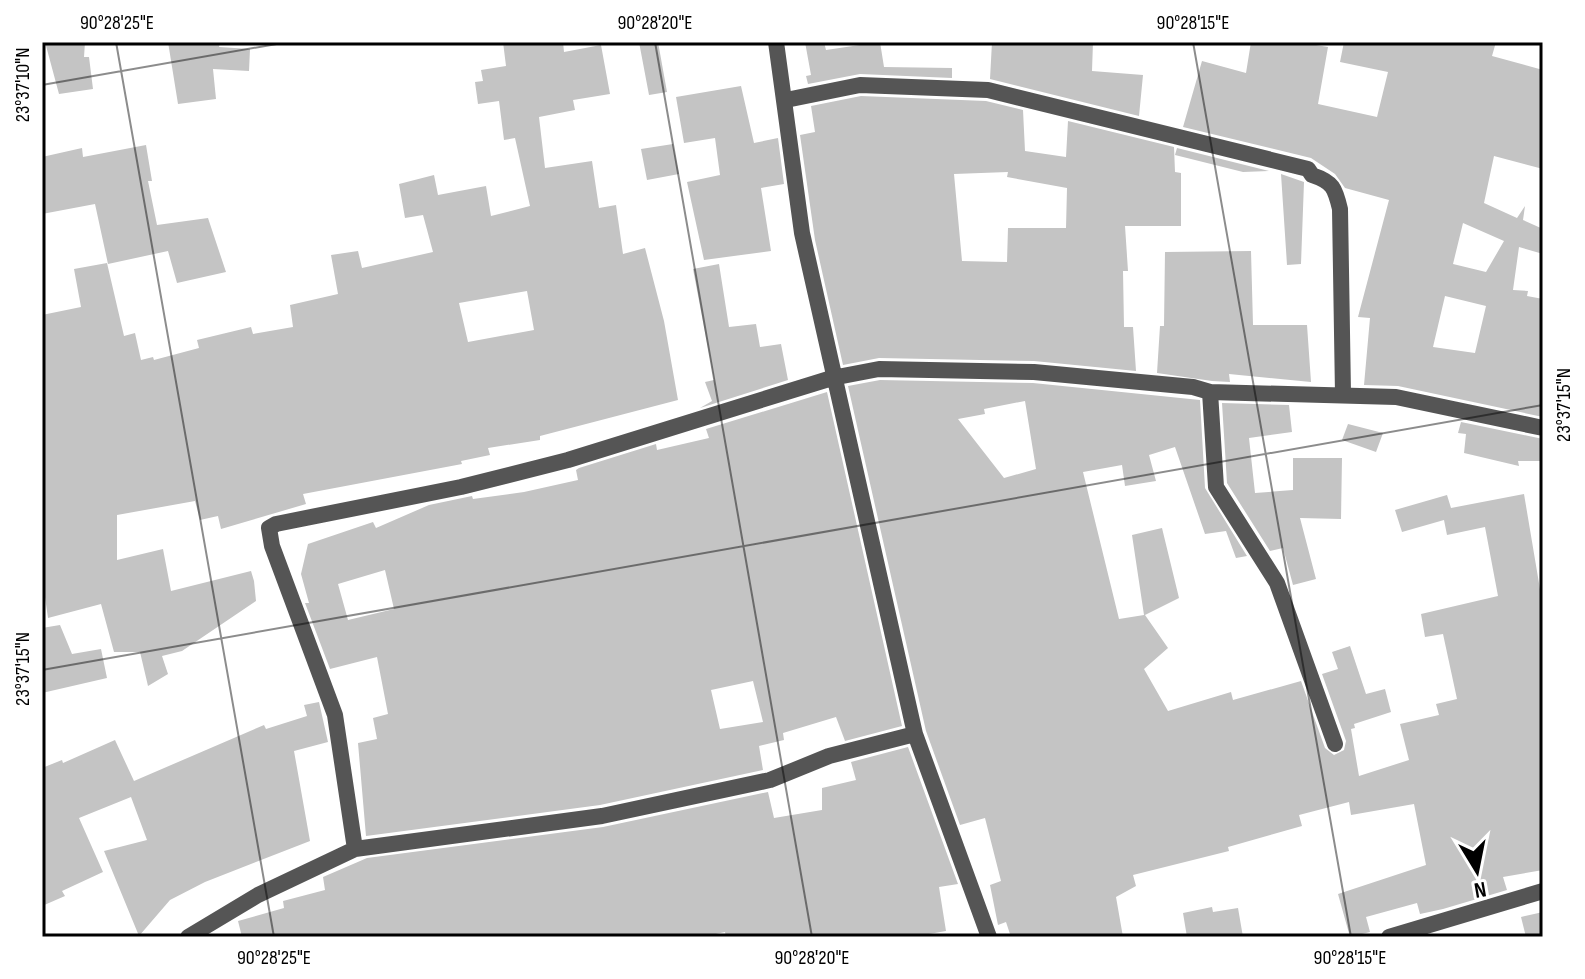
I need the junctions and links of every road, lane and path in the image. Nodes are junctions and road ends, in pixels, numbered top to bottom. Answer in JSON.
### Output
{"nodes":[{"id":1,"x":776,"y":42,"type":"edge"},
{"id":2,"x":786,"y":100,"type":"junction"},
{"id":3,"x":832,"y":378,"type":"junction"},
{"id":4,"x":1210,"y":392,"type":"junction"},
{"id":5,"x":1343,"y":394,"type":"junction"},
{"id":6,"x":1543,"y":428,"type":"edge"},
{"id":7,"x":915,"y":734,"type":"junction"},
{"id":8,"x":1335,"y":744,"type":"dead end"},
{"id":9,"x":355,"y":849,"type":"junction"},
{"id":10,"x":1543,"y":891,"type":"edge"},
{"id":11,"x":188,"y":937,"type":"edge"},
{"id":12,"x":989,"y":937,"type":"edge"},
{"id":13,"x":1389,"y":937,"type":"edge"}],
"edges":[{"from":1,"to":2,"type":"street"},
{"from":2,"to":3,"type":"street"},
{"from":2,"to":5,"type":"street"},
{"from":3,"to":4,"type":"street"},
{"from":3,"to":7,"type":"street"},
{"from":3,"to":9,"type":"street"},
{"from":4,"to":5,"type":"street"},
{"from":4,"to":8,"type":"street"},
{"from":5,"to":6,"type":"street"},
{"from":7,"to":9,"type":"street"},
{"from":7,"to":12,"type":"street"},
{"from":9,"to":11,"type":"street"},
{"from":10,"to":13,"type":"street"}]}
